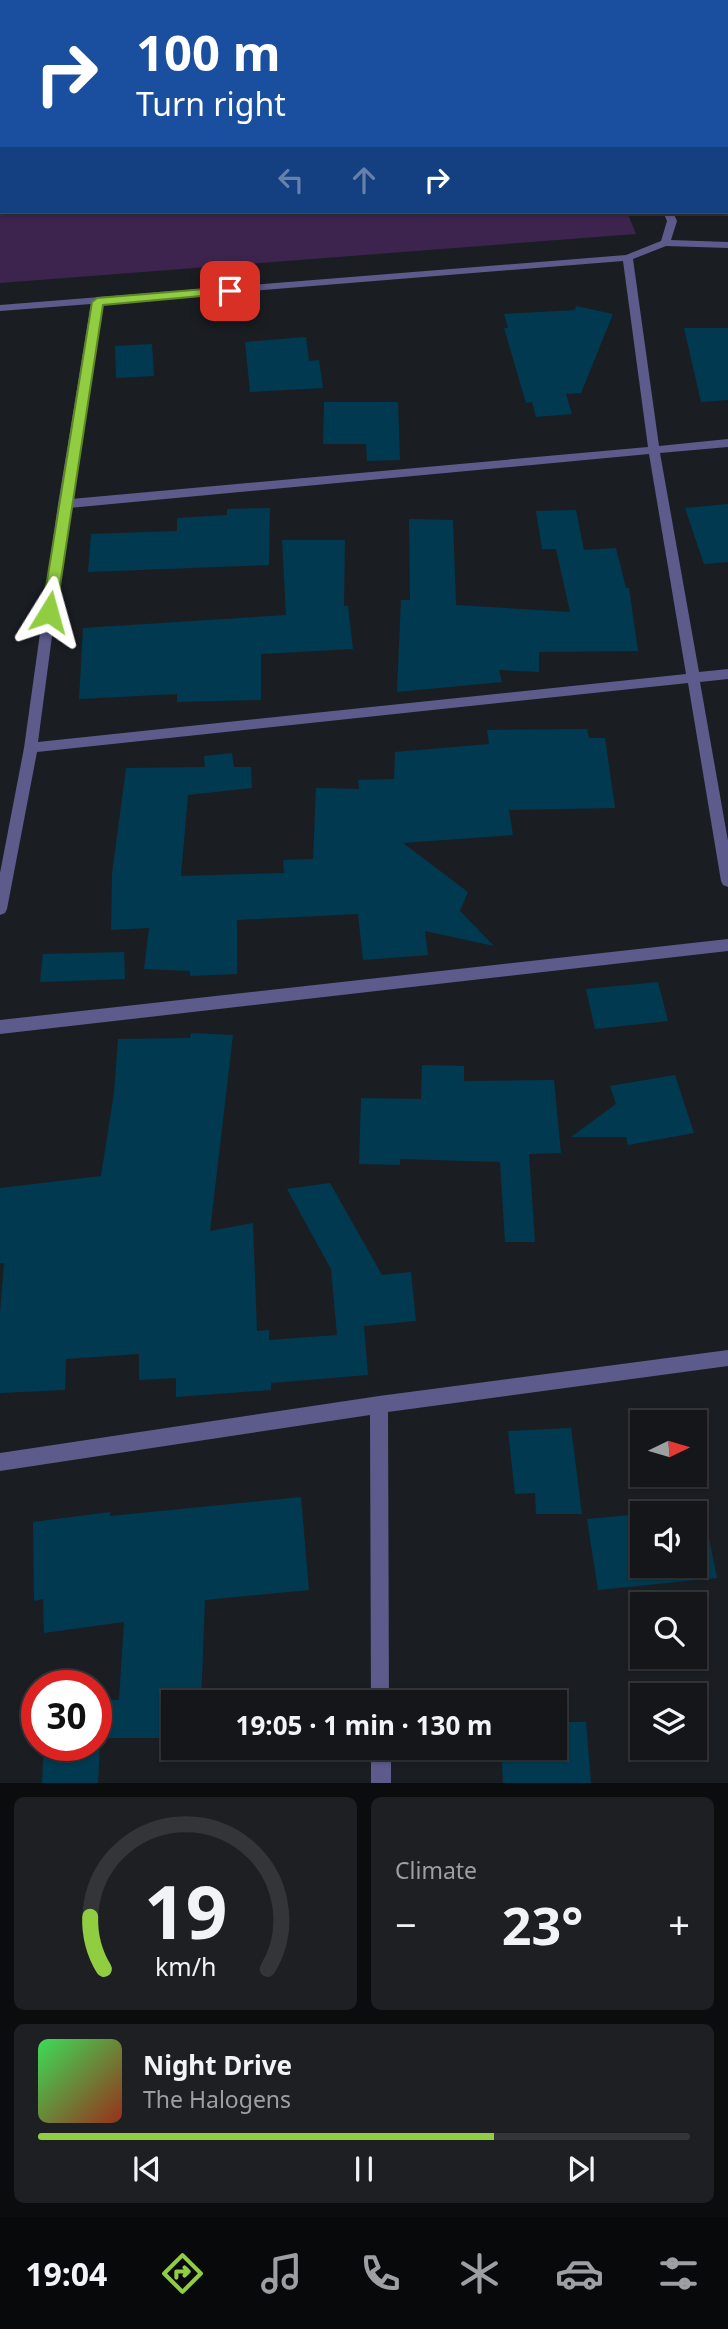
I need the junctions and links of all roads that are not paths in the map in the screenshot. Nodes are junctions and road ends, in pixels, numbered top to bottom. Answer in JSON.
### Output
{"nodes":[{"id":1,"x":669,"y":214,"type":"edge"},
{"id":2,"x":665,"y":243,"type":"junction"},
{"id":3,"x":728,"y":245,"type":"edge"},
{"id":4,"x":628,"y":258,"type":"junction"},
{"id":5,"x":97,"y":302,"type":"junction"},
{"id":6,"x":0,"y":308,"type":"edge"},
{"id":7,"x":728,"y":443,"type":"edge"},
{"id":8,"x":654,"y":450,"type":"junction"},
{"id":9,"x":64,"y":504,"type":"junction"},
{"id":10,"x":728,"y":674,"type":"edge"},
{"id":11,"x":693,"y":677,"type":"junction"},
{"id":12,"x":30,"y":748,"type":"junction"},
{"id":13,"x":728,"y":881,"type":"edge"},
{"id":14,"x":0,"y":909,"type":"edge"},
{"id":15,"x":728,"y":945,"type":"edge"},
{"id":16,"x":0,"y":1027,"type":"edge"},
{"id":17,"x":728,"y":1358,"type":"edge"},
{"id":18,"x":379,"y":1405,"type":"junction"},
{"id":19,"x":0,"y":1462,"type":"edge"},
{"id":20,"x":380,"y":1690,"type":"edge"},
{"id":21,"x":381,"y":1760,"type":"edge"},
{"id":22,"x":381,"y":1783,"type":"edge"}],
"edges":[{"from":1,"to":2,"type":"street"},
{"from":2,"to":3,"type":"street"},
{"from":2,"to":4,"type":"street"},
{"from":4,"to":5,"type":"street"},
{"from":4,"to":8,"type":"street"},
{"from":5,"to":6,"type":"street"},
{"from":5,"to":9,"type":"street"},
{"from":7,"to":8,"type":"street"},
{"from":8,"to":9,"type":"street"},
{"from":8,"to":11,"type":"street"},
{"from":9,"to":12,"type":"street"},
{"from":10,"to":11,"type":"street"},
{"from":11,"to":12,"type":"street"},
{"from":11,"to":13,"type":"street"},
{"from":12,"to":14,"type":"street"},
{"from":15,"to":16,"type":"street"},
{"from":17,"to":18,"type":"street"},
{"from":18,"to":19,"type":"street"},
{"from":18,"to":20,"type":"street"},
{"from":21,"to":22,"type":"street"}]}
